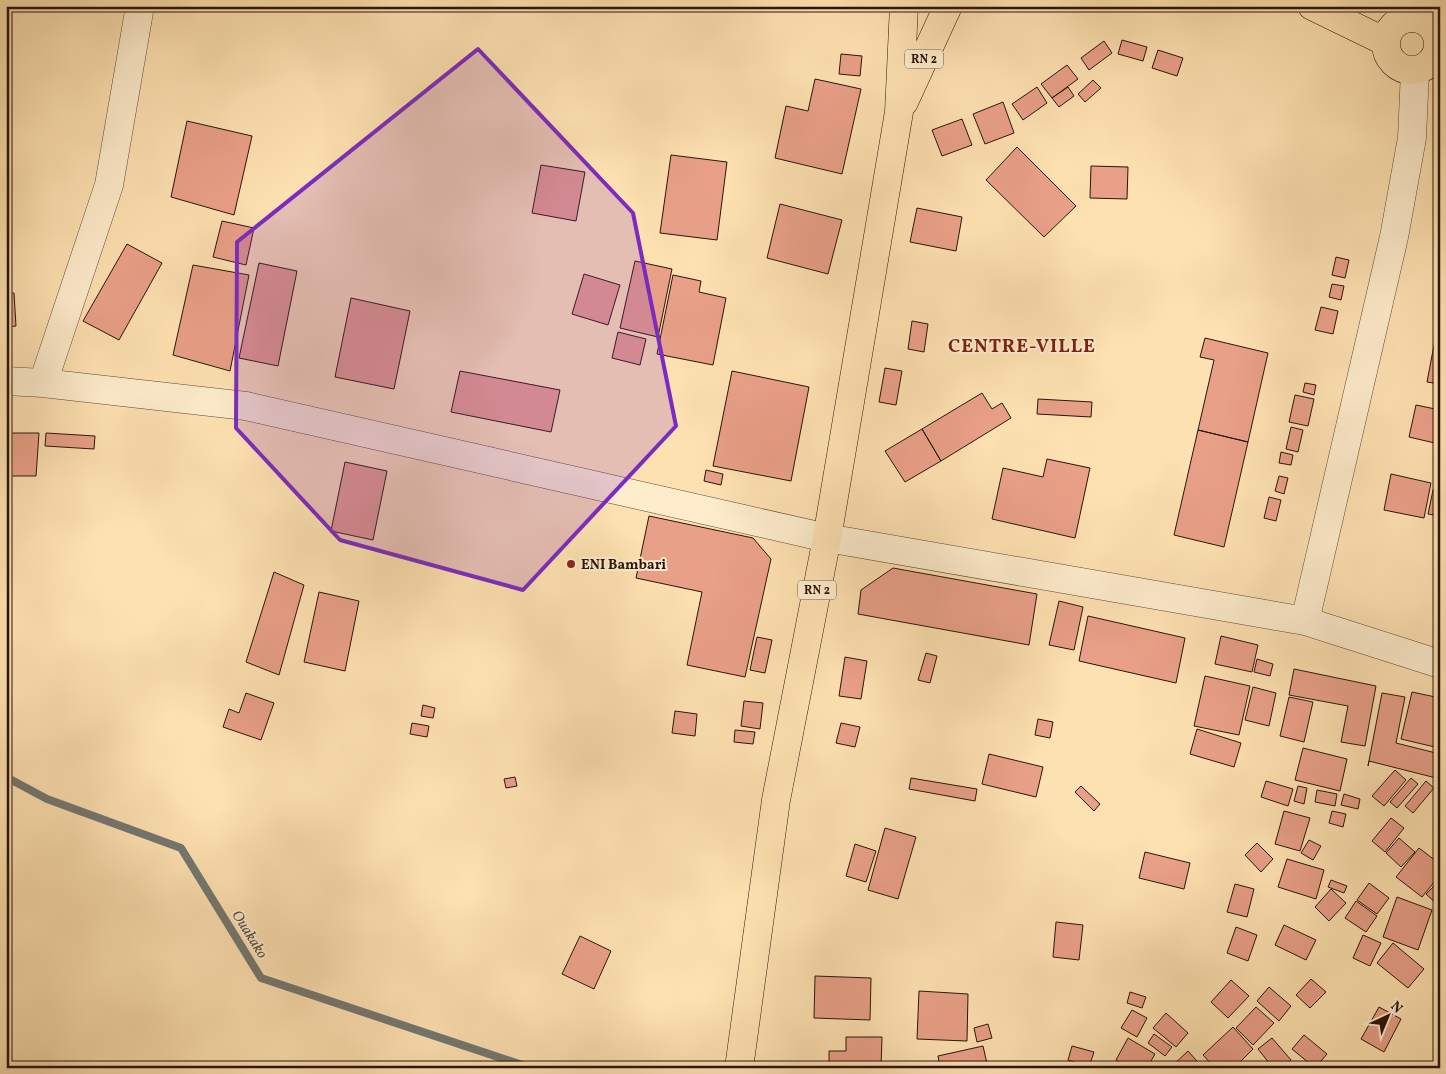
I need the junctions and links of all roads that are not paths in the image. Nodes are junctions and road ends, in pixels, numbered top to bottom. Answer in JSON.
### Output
{"nodes":[{"id":1,"x":140,"y":6,"type":"edge"},
{"id":2,"x":904,"y":6,"type":"edge"},
{"id":3,"x":948,"y":6,"type":"edge"},
{"id":4,"x":1303,"y":6,"type":"edge"},
{"id":5,"x":1313,"y":6,"type":"edge"},
{"id":6,"x":1438,"y":36,"type":"edge"},
{"id":7,"x":1386,"y":42,"type":"junction"},
{"id":8,"x":1415,"y":71,"type":"junction"},
{"id":9,"x":899,"y":112,"type":"junction"},
{"id":10,"x":6,"y":381,"type":"edge"},
{"id":11,"x":43,"y":383,"type":"junction"},
{"id":12,"x":827,"y":538,"type":"junction"},
{"id":13,"x":1305,"y":621,"type":"junction"},
{"id":14,"x":1440,"y":664,"type":"edge"},
{"id":15,"x":739,"y":1068,"type":"edge"}],
"edges":[{"from":1,"to":11,"type":"street"},
{"from":2,"to":9,"type":"main road","number":"RN 2"},
{"from":3,"to":9,"type":"main road","number":"RN 2"},
{"from":4,"to":5,"type":"main road"},
{"from":5,"to":7,"type":"main road"},
{"from":6,"to":7,"type":"main road"},
{"from":6,"to":8,"type":"main road"},
{"from":7,"to":8,"type":"main road"},
{"from":8,"to":13,"type":"street"},
{"from":9,"to":12,"type":"main road","number":"RN 2"},
{"from":10,"to":11,"type":"street"},
{"from":11,"to":12,"type":"street"},
{"from":12,"to":13,"type":"street"},
{"from":12,"to":15,"type":"main road","number":"RN 2"},
{"from":13,"to":14,"type":"street"}]}
